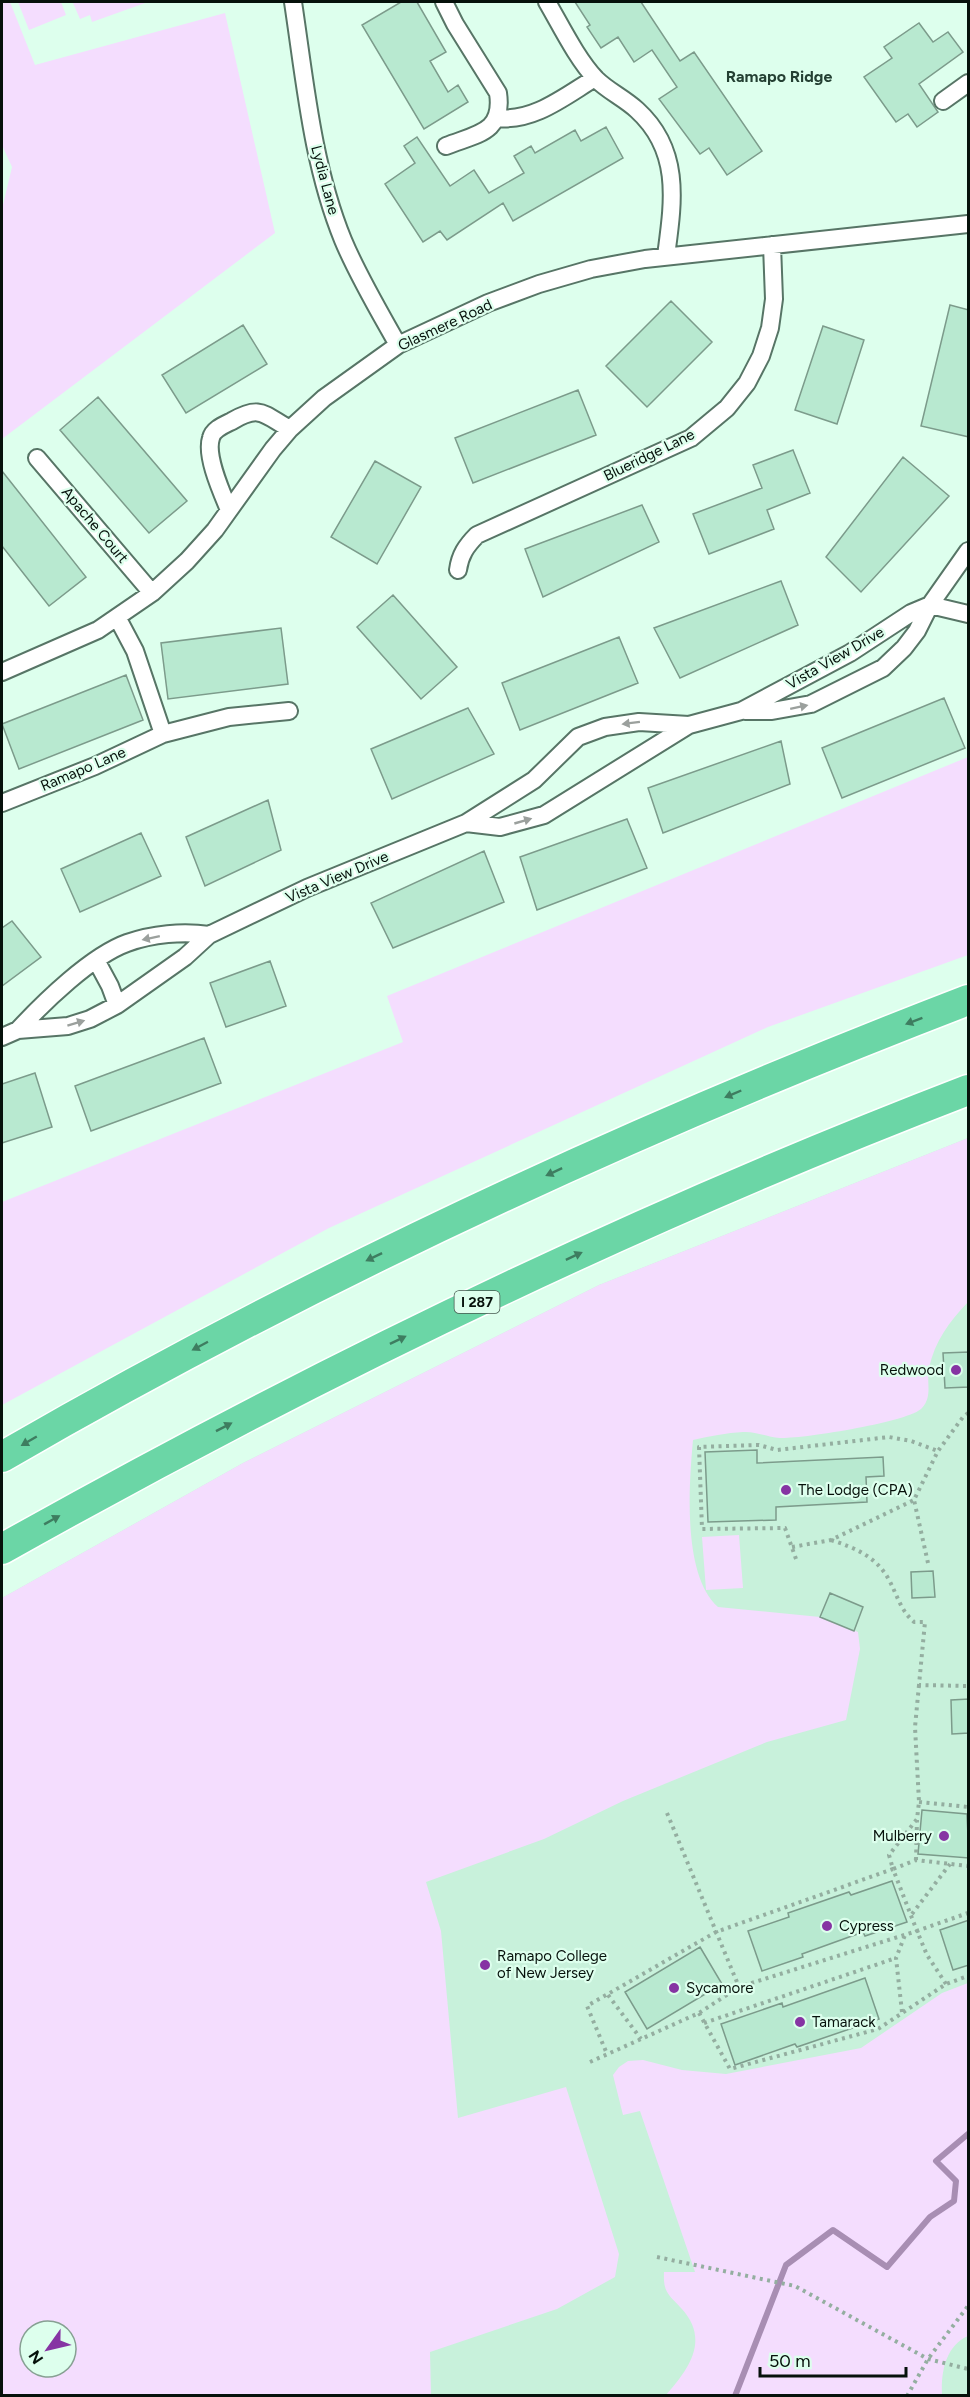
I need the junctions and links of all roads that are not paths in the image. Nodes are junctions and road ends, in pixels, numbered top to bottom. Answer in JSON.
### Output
{"nodes":[{"id":1,"x":292,"y":2,"type":"edge"},
{"id":2,"x":444,"y":2,"type":"edge"},
{"id":3,"x":547,"y":2,"type":"edge"},
{"id":4,"x":595,"y":78,"type":"junction"},
{"id":5,"x":969,"y":83,"type":"edge"},
{"id":6,"x":943,"y":101,"type":"dead end"},
{"id":7,"x":497,"y":118,"type":"junction"},
{"id":8,"x":446,"y":146,"type":"dead end"},
{"id":9,"x":969,"y":224,"type":"edge"},
{"id":10,"x":772,"y":244,"type":"junction"},
{"id":11,"x":666,"y":256,"type":"junction"},
{"id":12,"x":398,"y":345,"type":"junction"},
{"id":13,"x":290,"y":429,"type":"junction"},
{"id":14,"x":37,"y":458,"type":"dead end"},
{"id":15,"x":229,"y":510,"type":"junction"},
{"id":16,"x":969,"y":551,"type":"edge"},
{"id":17,"x":458,"y":570,"type":"dead end"},
{"id":18,"x":152,"y":592,"type":"junction"},
{"id":19,"x":930,"y":605,"type":"junction"},
{"id":20,"x":969,"y":614,"type":"edge"},
{"id":21,"x":117,"y":617,"type":"junction"},
{"id":22,"x":2,"y":672,"type":"edge"},
{"id":23,"x":289,"y":711,"type":"dead end"},
{"id":24,"x":741,"y":711,"type":"junction"},
{"id":25,"x":689,"y":726,"type":"junction"},
{"id":26,"x":163,"y":734,"type":"junction"},
{"id":27,"x":2,"y":803,"type":"edge"},
{"id":28,"x":466,"y":823,"type":"junction"},
{"id":29,"x":209,"y":935,"type":"junction"},
{"id":30,"x":96,"y":960,"type":"junction"},
{"id":31,"x":969,"y":1000,"type":"edge"},
{"id":32,"x":117,"y":1005,"type":"junction"},
{"id":33,"x":18,"y":1030,"type":"junction"},
{"id":34,"x":2,"y":1037,"type":"edge"},
{"id":35,"x":969,"y":1090,"type":"edge"},
{"id":36,"x":2,"y":1457,"type":"edge"},
{"id":37,"x":2,"y":1549,"type":"edge"}],
"edges":[{"from":1,"to":12,"type":"street","name":"Lydia Lane"},
{"from":2,"to":7,"type":"street"},
{"from":3,"to":4,"type":"street"},
{"from":4,"to":7,"type":"street"},
{"from":4,"to":11,"type":"street"},
{"from":5,"to":6,"type":"street"},
{"from":7,"to":8,"type":"street"},
{"from":9,"to":10,"type":"street","name":"Glasmere Road"},
{"from":10,"to":11,"type":"street","name":"Glasmere Road"},
{"from":10,"to":17,"type":"street","name":"Blueridge Lane"},
{"from":11,"to":12,"type":"street","name":"Glasmere Road"},
{"from":12,"to":13,"type":"street","name":"Glasmere Road"},
{"from":13,"to":15,"type":"street","name":"Glasmere Road"},
{"from":13,"to":15,"type":"street"},
{"from":14,"to":18,"type":"street","name":"Apache Court"},
{"from":15,"to":18,"type":"street","name":"Glasmere Road"},
{"from":16,"to":19,"type":"street","name":"Vista View Drive"},
{"from":18,"to":21,"type":"street","name":"Glasmere Road"},
{"from":19,"to":20,"type":"street"},
{"from":19,"to":24,"type":"street","name":"Vista View Drive"},
{"from":24,"to":19,"type":"street","name":"Vista View Drive","one_way":true},
{"from":21,"to":22,"type":"street","name":"Glasmere Road"},
{"from":21,"to":26,"type":"street"},
{"from":23,"to":26,"type":"street","name":"Ramapo Lane"},
{"from":24,"to":25,"type":"street","name":"Vista View Drive"},
{"from":28,"to":25,"type":"street","name":"Vista View Drive","one_way":true},
{"from":25,"to":28,"type":"street","name":"Vista View Drive","one_way":true},
{"from":26,"to":27,"type":"street","name":"Ramapo Lane"},
{"from":28,"to":29,"type":"street","name":"Vista View Drive"},
{"from":29,"to":30,"type":"street","name":"Vista View Drive","one_way":true},
{"from":29,"to":32,"type":"street","name":"Vista View Drive"},
{"from":30,"to":32,"type":"street"},
{"from":30,"to":33,"type":"street","name":"Vista View Drive"},
{"from":31,"to":36,"type":"highway","one_way":true},
{"from":33,"to":32,"type":"street","name":"Vista View Drive","one_way":true},
{"from":33,"to":34,"type":"street","name":"Vista View Drive"},
{"from":37,"to":35,"type":"highway","number":"I 287","one_way":true}]}
